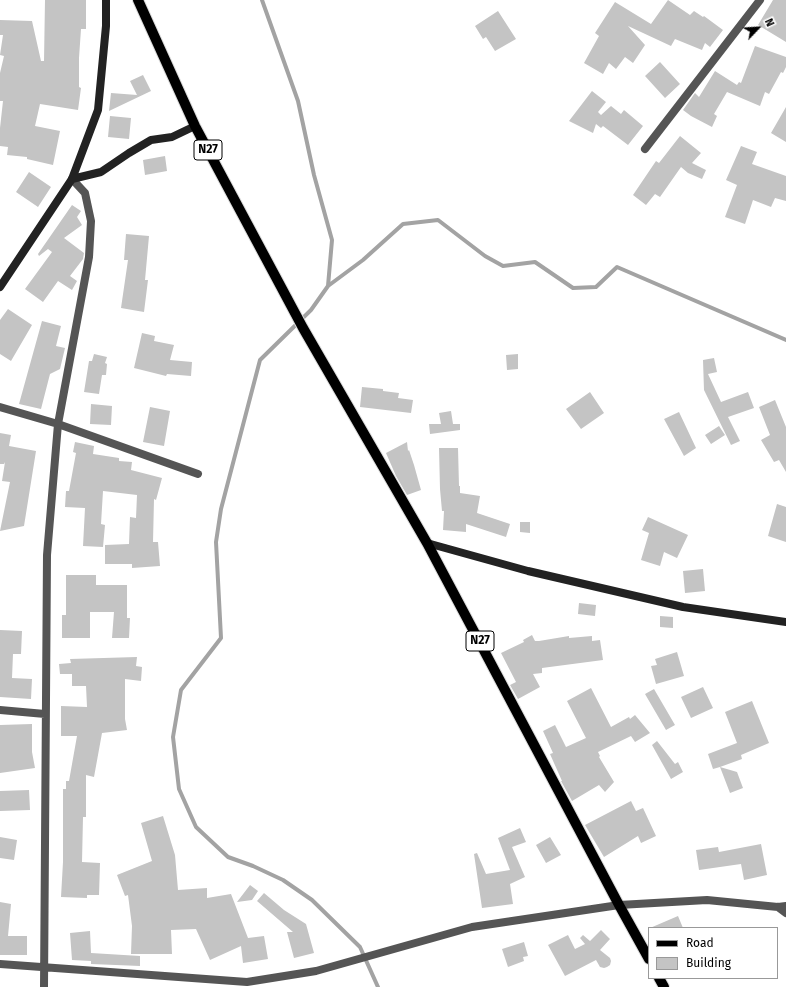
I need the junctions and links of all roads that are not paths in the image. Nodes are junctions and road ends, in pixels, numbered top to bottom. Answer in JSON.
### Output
{"nodes":[{"id":1,"x":106,"y":0,"type":"edge"},
{"id":2,"x":138,"y":0,"type":"edge"},
{"id":3,"x":760,"y":0,"type":"edge"},
{"id":4,"x":195,"y":126,"type":"junction"},
{"id":5,"x":645,"y":149,"type":"dead end"},
{"id":6,"x":72,"y":179,"type":"junction"},
{"id":7,"x":0,"y":287,"type":"edge"},
{"id":8,"x":0,"y":407,"type":"edge"},
{"id":9,"x":58,"y":424,"type":"junction"},
{"id":10,"x":198,"y":474,"type":"dead end"},
{"id":11,"x":428,"y":542,"type":"junction"},
{"id":12,"x":786,"y":622,"type":"edge"},
{"id":13,"x":0,"y":710,"type":"edge"},
{"id":14,"x":45,"y":714,"type":"junction"},
{"id":15,"x":619,"y":905,"type":"junction"},
{"id":16,"x":782,"y":907,"type":"edge"},
{"id":17,"x":786,"y":913,"type":"edge"},
{"id":18,"x":648,"y":957,"type":"edge"},
{"id":19,"x":0,"y":964,"type":"edge"},
{"id":20,"x":43,"y":967,"type":"junction"},
{"id":21,"x":44,"y":987,"type":"edge"}],
"edges":[{"from":1,"to":6,"type":"street"},
{"from":2,"to":4,"type":"main road","number":"N27"},
{"from":3,"to":5,"type":"street"},
{"from":4,"to":6,"type":"street"},
{"from":4,"to":11,"type":"main road","number":"N27"},
{"from":6,"to":7,"type":"street"},
{"from":6,"to":9,"type":"street"},
{"from":8,"to":9,"type":"street"},
{"from":9,"to":10,"type":"street"},
{"from":9,"to":14,"type":"street"},
{"from":11,"to":12,"type":"street"},
{"from":11,"to":15,"type":"main road","number":"N27"},
{"from":13,"to":14,"type":"street"},
{"from":14,"to":20,"type":"street"},
{"from":15,"to":16,"type":"street"},
{"from":15,"to":18,"type":"main road","number":"N27"},
{"from":15,"to":20,"type":"street"},
{"from":16,"to":17,"type":"street"},
{"from":19,"to":20,"type":"street"},
{"from":20,"to":21,"type":"street"}]}
